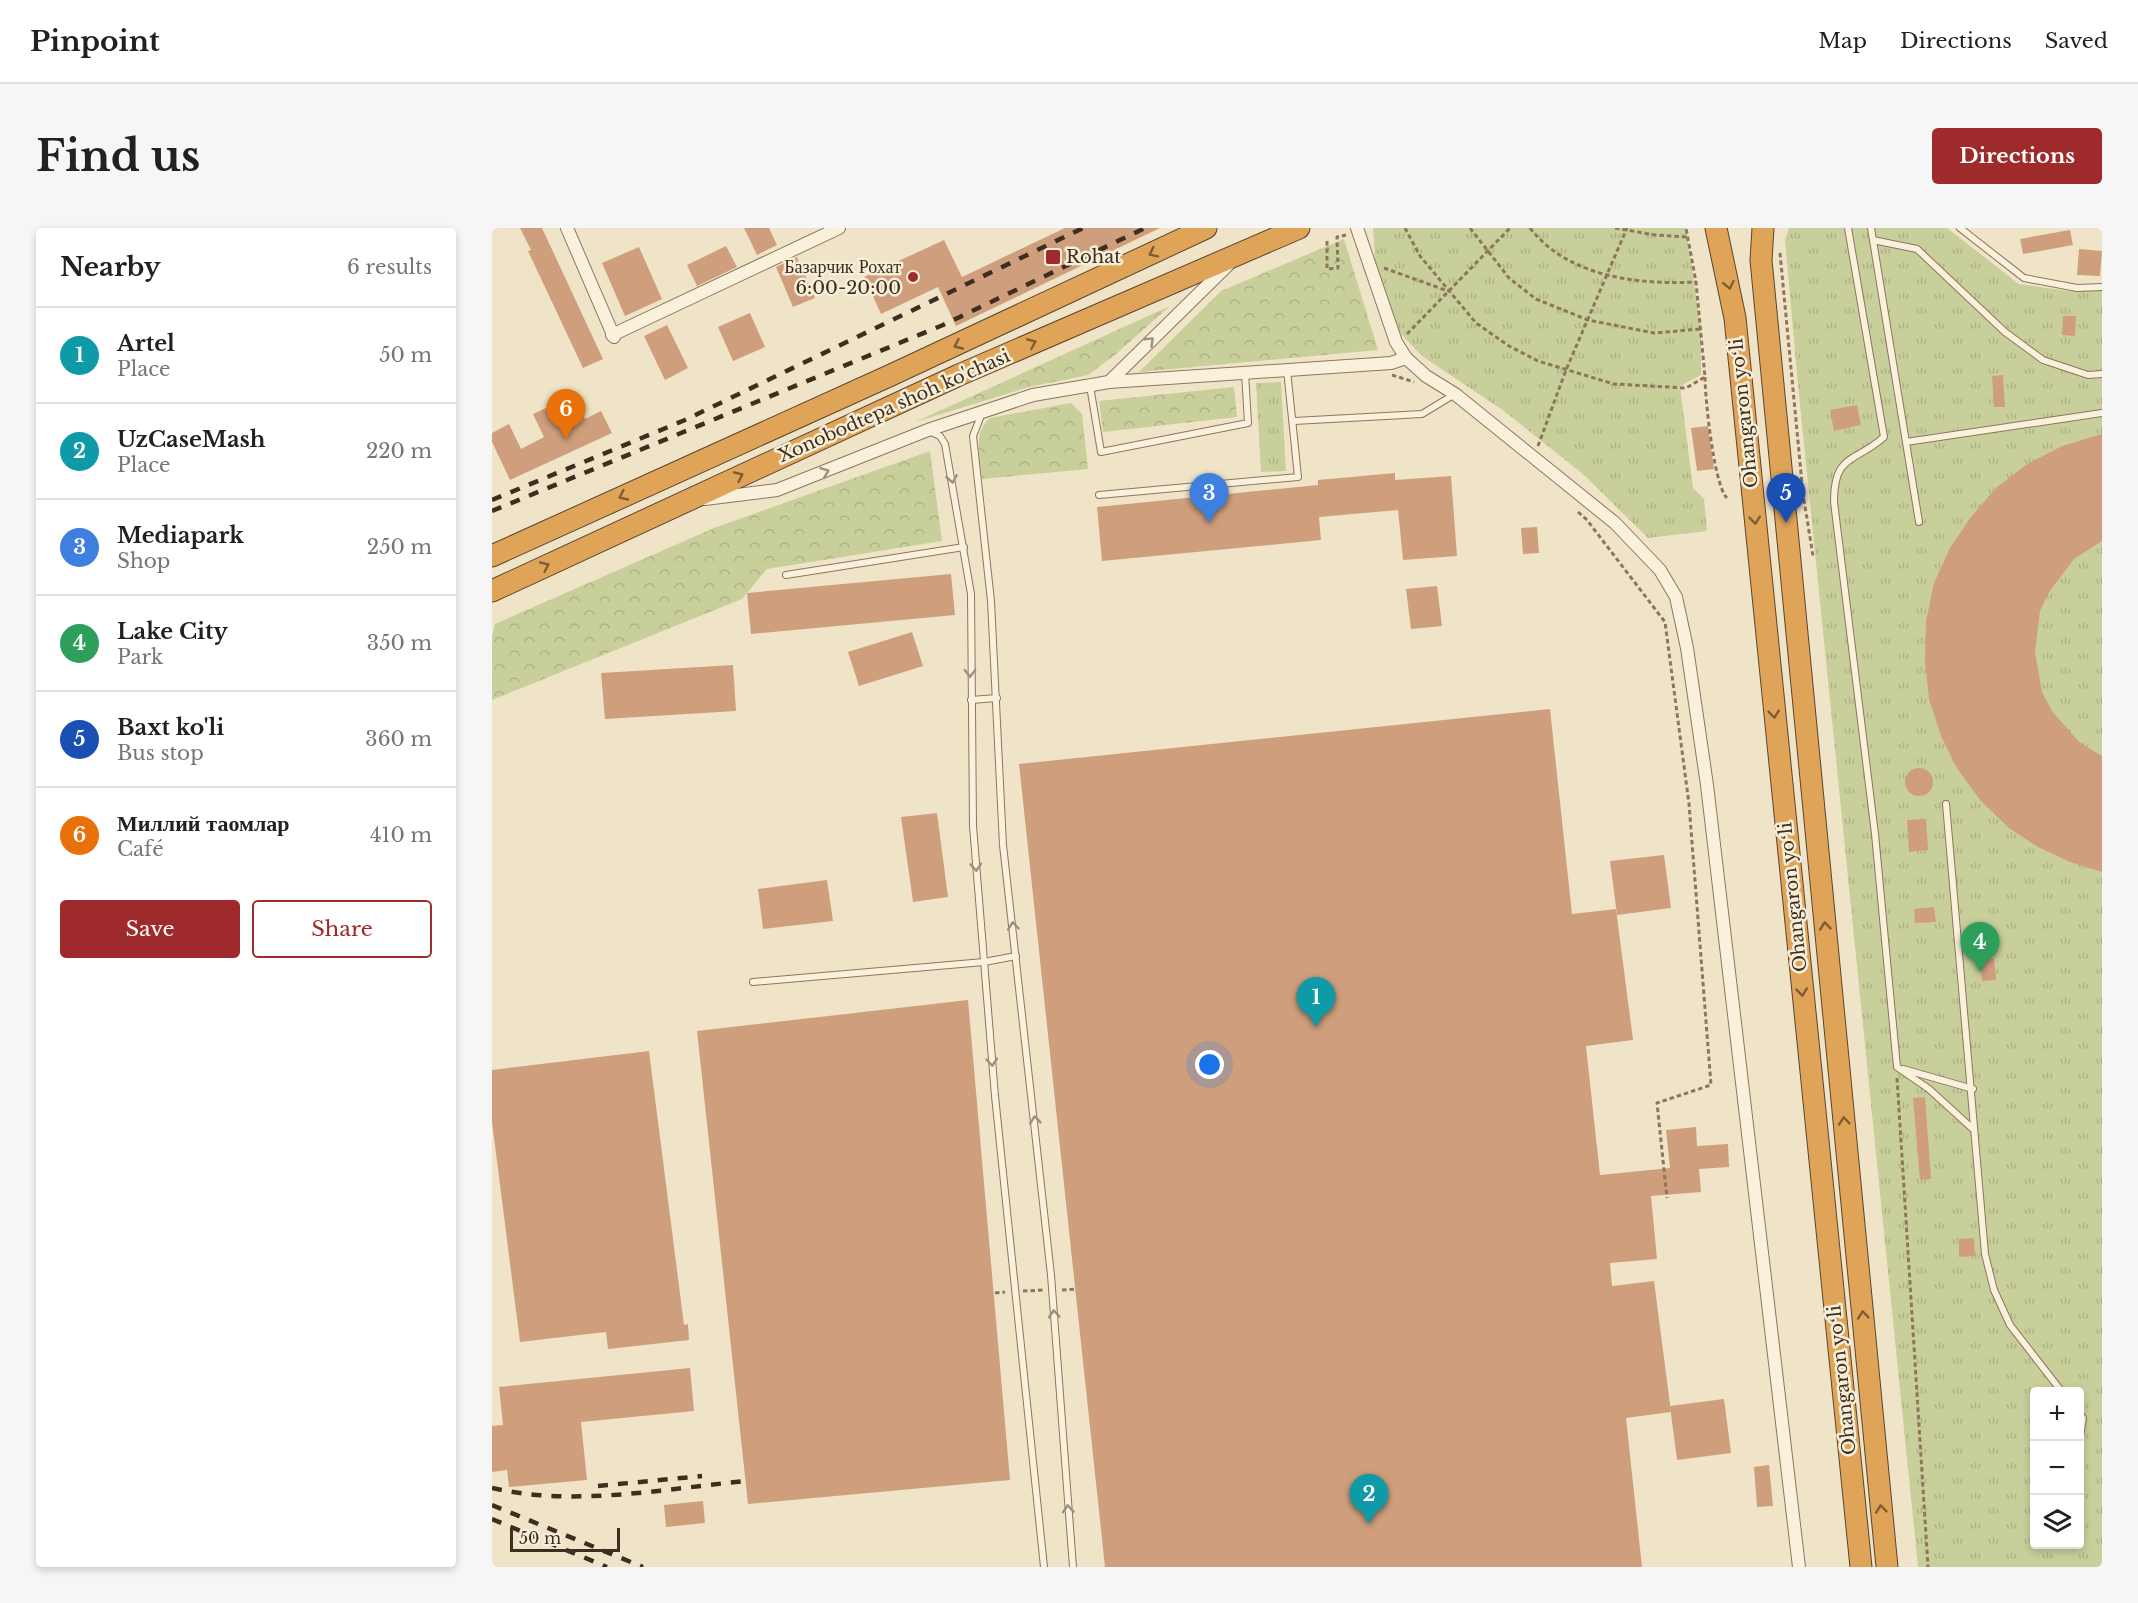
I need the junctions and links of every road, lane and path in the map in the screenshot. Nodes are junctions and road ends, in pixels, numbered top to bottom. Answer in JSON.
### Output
{"nodes":[{"id":1,"x":567,"y":228,"type":"edge"},
{"id":2,"x":840,"y":228,"type":"edge"},
{"id":3,"x":1206,"y":228,"type":"edge"},
{"id":4,"x":1299,"y":228,"type":"edge"},
{"id":5,"x":1358,"y":228,"type":"edge"},
{"id":6,"x":1405,"y":228,"type":"edge"},
{"id":7,"x":1470,"y":228,"type":"edge"},
{"id":8,"x":1510,"y":228,"type":"edge"},
{"id":9,"x":1530,"y":228,"type":"edge"},
{"id":10,"x":1615,"y":228,"type":"edge"},
{"id":11,"x":1686,"y":228,"type":"edge"},
{"id":12,"x":1716,"y":228,"type":"edge"},
{"id":13,"x":1763,"y":228,"type":"edge"},
{"id":14,"x":1848,"y":228,"type":"edge"},
{"id":15,"x":1871,"y":228,"type":"edge"},
{"id":16,"x":1960,"y":228,"type":"edge"},
{"id":17,"x":1626,"y":229,"type":"edge"},
{"id":18,"x":1688,"y":237,"type":"junction"},
{"id":19,"x":1873,"y":240,"type":"junction"},
{"id":20,"x":1326,"y":241,"type":"dead end"},
{"id":21,"x":1352,"y":245,"type":"dead end"},
{"id":22,"x":1780,"y":252,"type":"dead end"},
{"id":23,"x":1487,"y":253,"type":"junction"},
{"id":24,"x":1239,"y":254,"type":"junction"},
{"id":25,"x":1367,"y":262,"type":"junction"},
{"id":26,"x":1606,"y":274,"type":"junction"},
{"id":27,"x":1696,"y":282,"type":"junction"},
{"id":28,"x":2102,"y":287,"type":"edge"},
{"id":29,"x":1450,"y":292,"type":"junction"},
{"id":30,"x":1588,"y":320,"type":"junction"},
{"id":31,"x":1701,"y":329,"type":"junction"},
{"id":32,"x":1396,"y":342,"type":"junction"},
{"id":33,"x":1406,"y":358,"type":"junction"},
{"id":34,"x":1391,"y":363,"type":"junction"},
{"id":35,"x":1287,"y":370,"type":"junction"},
{"id":36,"x":1566,"y":370,"type":"junction"},
{"id":37,"x":1245,"y":373,"type":"junction"},
{"id":38,"x":2102,"y":374,"type":"edge"},
{"id":39,"x":1706,"y":377,"type":"junction"},
{"id":40,"x":1109,"y":381,"type":"junction"},
{"id":41,"x":1420,"y":384,"type":"dead end"},
{"id":42,"x":1090,"y":386,"type":"junction"},
{"id":43,"x":1455,"y":394,"type":"junction"},
{"id":44,"x":983,"y":410,"type":"junction"},
{"id":45,"x":2102,"y":413,"type":"edge"},
{"id":46,"x":1294,"y":421,"type":"junction"},
{"id":47,"x":928,"y":430,"type":"junction"},
{"id":48,"x":1906,"y":442,"type":"junction"},
{"id":49,"x":1534,"y":457,"type":"junction"},
{"id":50,"x":676,"y":471,"type":"junction"},
{"id":51,"x":1099,"y":495,"type":"dead end"},
{"id":52,"x":1727,"y":498,"type":"dead end"},
{"id":53,"x":688,"y":500,"type":"junction"},
{"id":54,"x":1570,"y":506,"type":"dead end"},
{"id":55,"x":1919,"y":522,"type":"dead end"},
{"id":56,"x":964,"y":547,"type":"junction"},
{"id":57,"x":492,"y":556,"type":"edge"},
{"id":58,"x":1813,"y":556,"type":"dead end"},
{"id":59,"x":786,"y":574,"type":"dead end"},
{"id":60,"x":492,"y":591,"type":"edge"},
{"id":61,"x":997,"y":698,"type":"junction"},
{"id":62,"x":971,"y":700,"type":"junction"},
{"id":63,"x":1946,"y":804,"type":"dead end"},
{"id":64,"x":1016,"y":957,"type":"junction"},
{"id":65,"x":984,"y":962,"type":"junction"},
{"id":66,"x":753,"y":982,"type":"dead end"},
{"id":67,"x":1897,"y":1067,"type":"junction"},
{"id":68,"x":1972,"y":1089,"type":"junction"},
{"id":69,"x":1974,"y":1130,"type":"junction"},
{"id":70,"x":1667,"y":1198,"type":"dead end"},
{"id":71,"x":1076,"y":1289,"type":"dead end"},
{"id":72,"x":1006,"y":1292,"type":"dead end"},
{"id":73,"x":1018,"y":1292,"type":"dead end"},
{"id":74,"x":995,"y":1293,"type":"dead end"},
{"id":75,"x":2058,"y":1387,"type":"edge"},
{"id":76,"x":1044,"y":1567,"type":"edge"},
{"id":77,"x":1073,"y":1567,"type":"edge"},
{"id":78,"x":1799,"y":1567,"type":"edge"},
{"id":79,"x":1861,"y":1567,"type":"edge"},
{"id":80,"x":1887,"y":1567,"type":"edge"},
{"id":81,"x":1929,"y":1567,"type":"edge"}],
"edges":[{"from":1,"to":2,"type":"street"},
{"from":3,"to":50,"type":"highway","name":"Xonobodtepa shoh ko'chasi","one_way":true},
{"from":4,"to":24,"type":"highway","name":"Xonobodtepa shoh ko'chasi"},
{"from":5,"to":25,"type":"street"},
{"from":6,"to":29,"type":"path"},
{"from":7,"to":23,"type":"path"},
{"from":8,"to":23,"type":"path"},
{"from":9,"to":26,"type":"path"},
{"from":10,"to":17,"type":"path"},
{"from":11,"to":18,"type":"path"},
{"from":12,"to":79,"type":"highway","name":"Ohangaron yoʻli","one_way":true},
{"from":80,"to":13,"type":"highway","name":"Ohangaron yoʻli","one_way":true},
{"from":14,"to":67,"type":"lane"},
{"from":15,"to":19,"type":"lane"},
{"from":16,"to":28,"type":"lane"},
{"from":17,"to":18,"type":"path"},
{"from":17,"to":26,"type":"path"},
{"from":18,"to":27,"type":"path"},
{"from":19,"to":38,"type":"lane"},
{"from":19,"to":48,"type":"lane"},
{"from":20,"to":21,"type":"path"},
{"from":22,"to":58,"type":"path"},
{"from":23,"to":29,"type":"path"},
{"from":23,"to":30,"type":"path"},
{"from":40,"to":24,"type":"street","one_way":true},
{"from":53,"to":24,"type":"highway","name":"Xonobodtepa shoh ko'chasi","one_way":true},
{"from":25,"to":29,"type":"path"},
{"from":25,"to":32,"type":"street"},
{"from":26,"to":27,"type":"path"},
{"from":26,"to":30,"type":"path"},
{"from":27,"to":31,"type":"path"},
{"from":29,"to":32,"type":"path"},
{"from":29,"to":36,"type":"path"},
{"from":30,"to":31,"type":"path"},
{"from":30,"to":36,"type":"path"},
{"from":31,"to":39,"type":"path"},
{"from":32,"to":33,"type":"street"},
{"from":33,"to":34,"type":"street"},
{"from":33,"to":43,"type":"street"},
{"from":34,"to":35,"type":"street"},
{"from":34,"to":41,"type":"path"},
{"from":35,"to":37,"type":"street"},
{"from":35,"to":46,"type":"lane"},
{"from":36,"to":39,"type":"path"},
{"from":36,"to":49,"type":"path"},
{"from":37,"to":40,"type":"street"},
{"from":37,"to":42,"type":"lane"},
{"from":39,"to":52,"type":"path"},
{"from":40,"to":42,"type":"street"},
{"from":42,"to":44,"type":"street"},
{"from":43,"to":46,"type":"lane"},
{"from":43,"to":49,"type":"street"},
{"from":44,"to":47,"type":"street"},
{"from":44,"to":61,"type":"lane"},
{"from":45,"to":48,"type":"lane"},
{"from":46,"to":51,"type":"lane"},
{"from":53,"to":47,"type":"street","one_way":true},
{"from":47,"to":56,"type":"lane","one_way":true},
{"from":48,"to":55,"type":"lane"},
{"from":49,"to":78,"type":"street"},
{"from":50,"to":53,"type":"highway"},
{"from":50,"to":57,"type":"highway","name":"Xonobodtepa shoh ko'chasi","one_way":true},
{"from":60,"to":53,"type":"highway","name":"Xonobodtepa shoh ko'chasi","one_way":true},
{"from":54,"to":70,"type":"path"},
{"from":56,"to":59,"type":"lane"},
{"from":56,"to":62,"type":"lane","one_way":true},
{"from":61,"to":62,"type":"lane"},
{"from":64,"to":61,"type":"lane","one_way":true},
{"from":62,"to":65,"type":"lane","one_way":true},
{"from":63,"to":68,"type":"lane"},
{"from":64,"to":65,"type":"lane"},
{"from":77,"to":64,"type":"lane","one_way":true},
{"from":65,"to":66,"type":"lane"},
{"from":65,"to":76,"type":"lane","one_way":true},
{"from":67,"to":68,"type":"lane"},
{"from":67,"to":69,"type":"lane"},
{"from":67,"to":81,"type":"path"},
{"from":68,"to":69,"type":"lane"},
{"from":69,"to":75,"type":"lane"},
{"from":71,"to":73,"type":"path"},
{"from":72,"to":74,"type":"path"}]}
